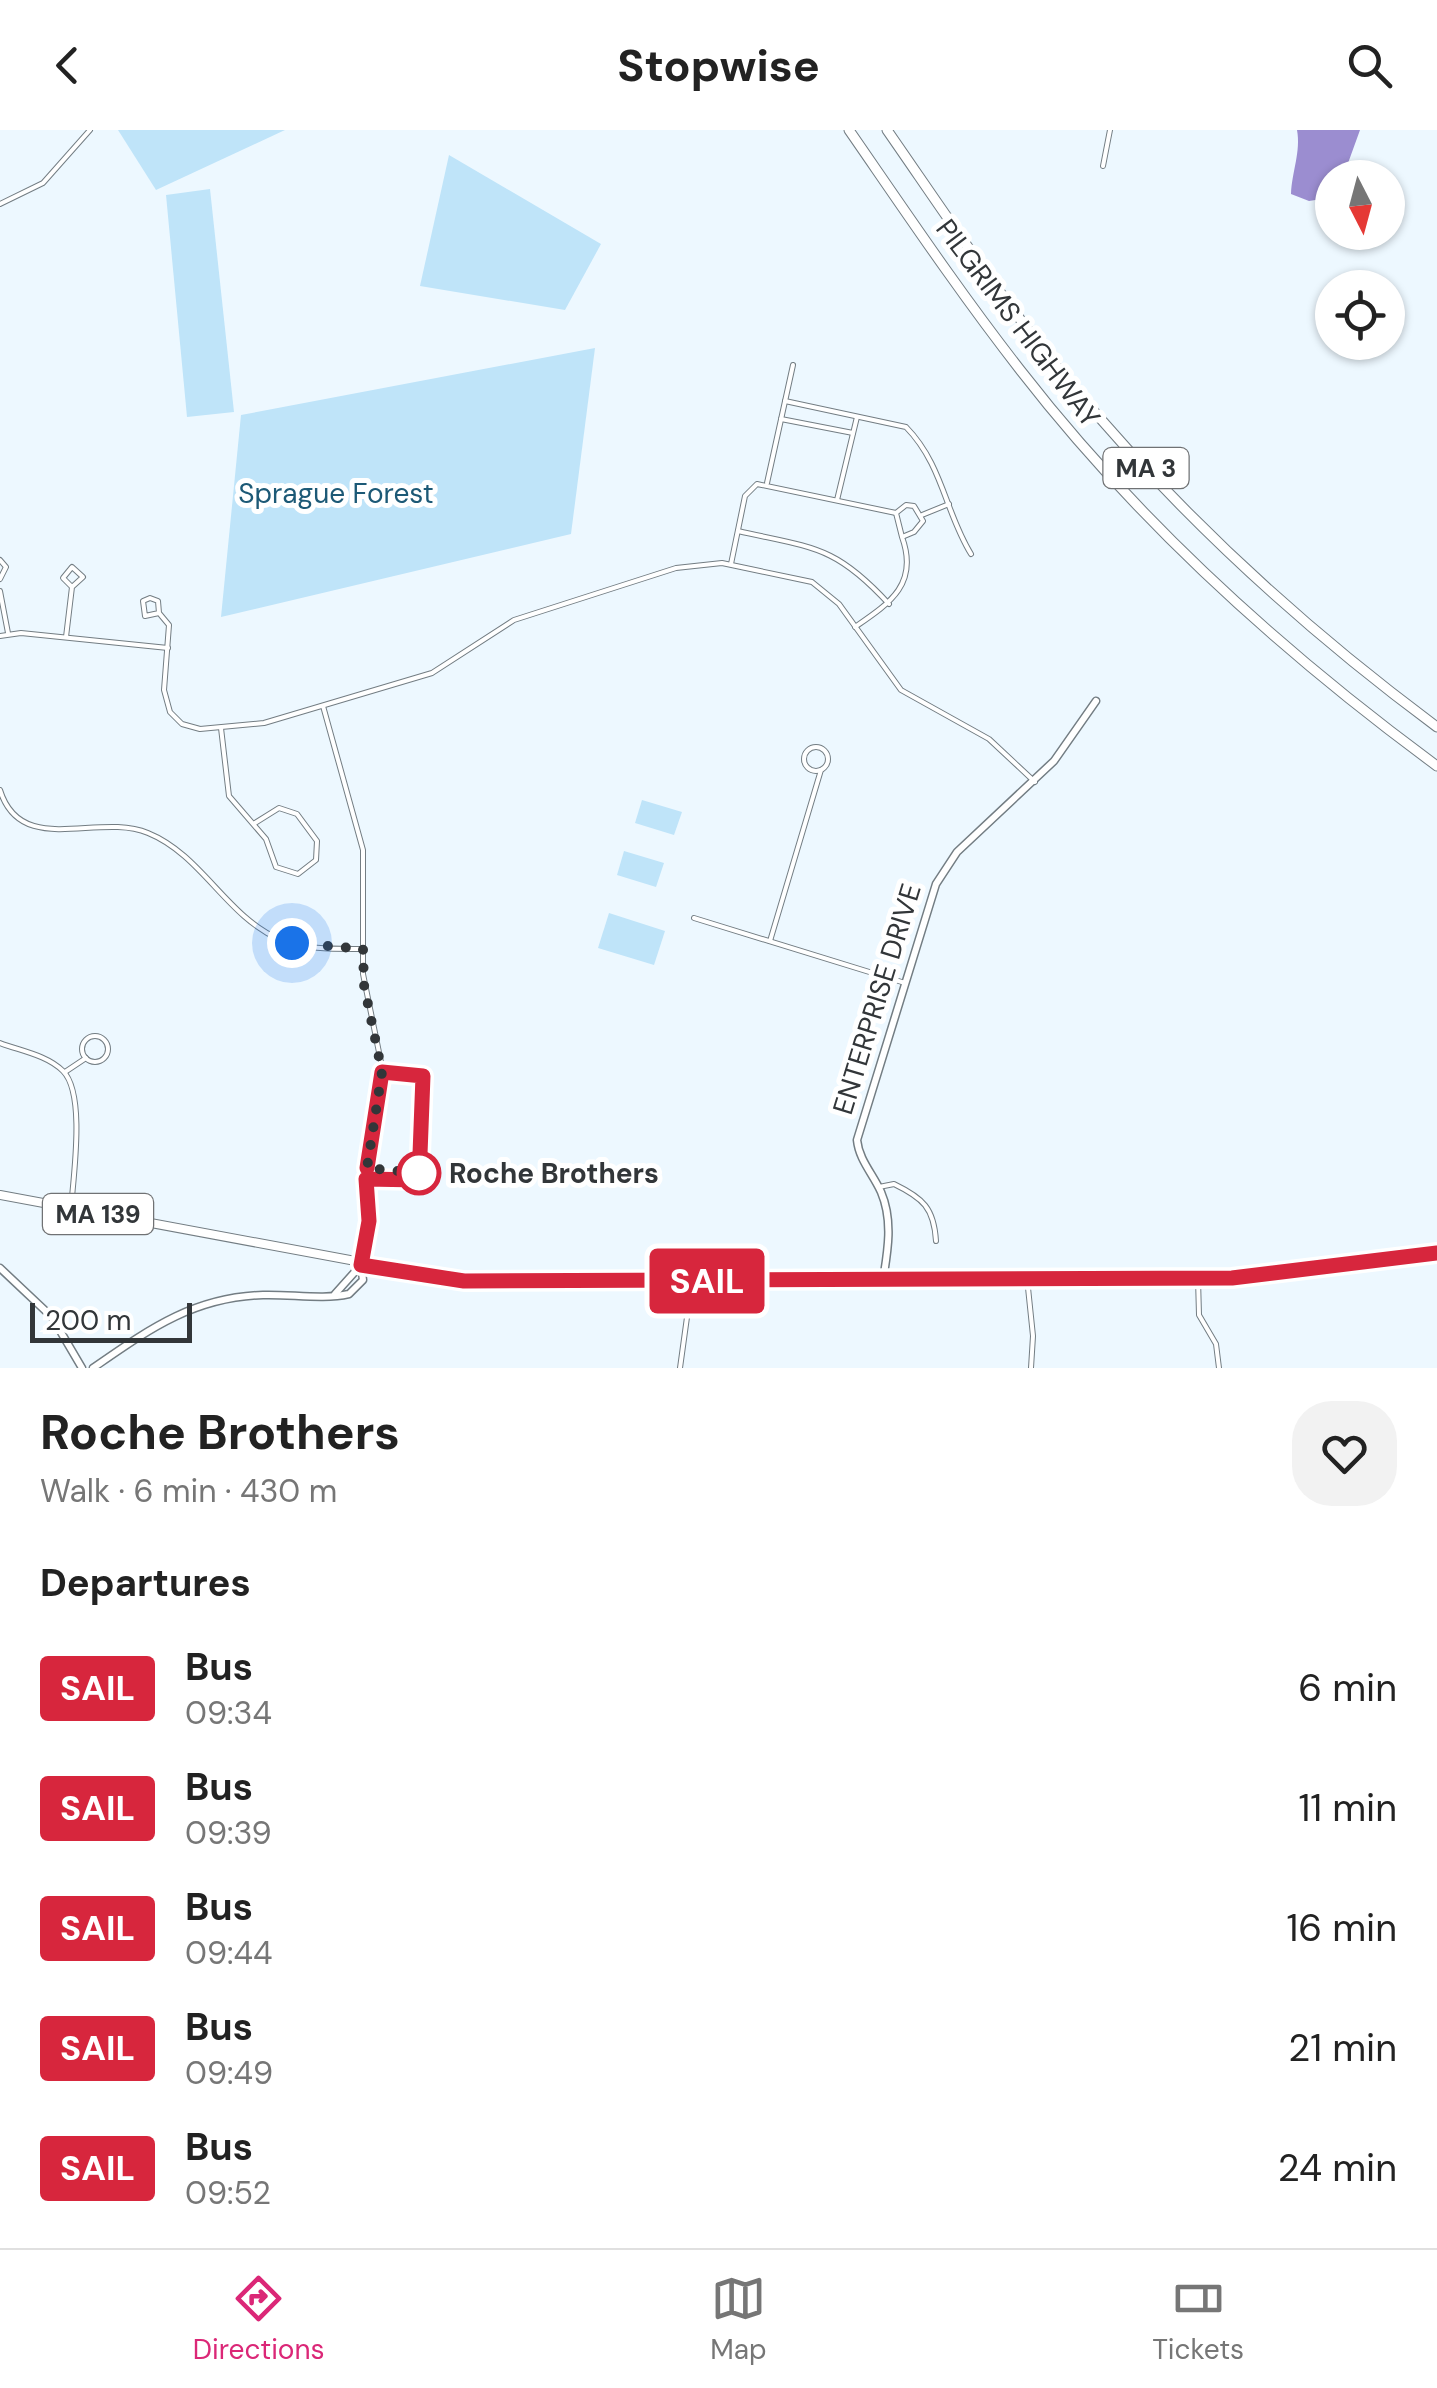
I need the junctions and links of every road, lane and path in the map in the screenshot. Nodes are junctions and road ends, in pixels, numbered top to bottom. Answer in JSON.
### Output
{"nodes":[{"id":1,"x":90,"y":130,"type":"edge"},
{"id":2,"x":849,"y":130,"type":"edge"},
{"id":3,"x":887,"y":130,"type":"edge"},
{"id":4,"x":1110,"y":130,"type":"edge"},
{"id":5,"x":1103,"y":166,"type":"dead end"},
{"id":6,"x":0,"y":204,"type":"edge"},
{"id":7,"x":793,"y":366,"type":"dead end"},
{"id":8,"x":785,"y":401,"type":"junction"},
{"id":9,"x":857,"y":417,"type":"junction"},
{"id":10,"x":781,"y":419,"type":"junction"},
{"id":11,"x":853,"y":433,"type":"junction"},
{"id":12,"x":767,"y":484,"type":"junction"},
{"id":13,"x":836,"y":501,"type":"junction"},
{"id":14,"x":948,"y":504,"type":"junction"},
{"id":15,"x":896,"y":514,"type":"junction"},
{"id":16,"x":922,"y":515,"type":"junction"},
{"id":17,"x":738,"y":531,"type":"junction"},
{"id":18,"x":902,"y":537,"type":"junction"},
{"id":19,"x":971,"y":554,"type":"dead end"},
{"id":20,"x":0,"y":560,"type":"edge"},
{"id":21,"x":731,"y":564,"type":"junction"},
{"id":22,"x":0,"y":579,"type":"edge"},
{"id":23,"x":72,"y":586,"type":"dead end"},
{"id":24,"x":0,"y":591,"type":"edge"},
{"id":25,"x":889,"y":604,"type":"junction"},
{"id":26,"x":159,"y":613,"type":"junction"},
{"id":27,"x":854,"y":627,"type":"junction"},
{"id":28,"x":8,"y":634,"type":"junction"},
{"id":29,"x":0,"y":636,"type":"edge"},
{"id":30,"x":66,"y":637,"type":"junction"},
{"id":31,"x":168,"y":648,"type":"junction"},
{"id":32,"x":1096,"y":701,"type":"dead end"},
{"id":33,"x":323,"y":706,"type":"junction"},
{"id":34,"x":221,"y":727,"type":"junction"},
{"id":35,"x":1437,"y":727,"type":"edge"},
{"id":36,"x":1437,"y":766,"type":"edge"},
{"id":37,"x":821,"y":770,"type":"junction"},
{"id":38,"x":1035,"y":782,"type":"junction"},
{"id":39,"x":0,"y":790,"type":"edge"},
{"id":40,"x":255,"y":823,"type":"junction"},
{"id":41,"x":694,"y":918,"type":"dead end"},
{"id":42,"x":770,"y":941,"type":"junction"},
{"id":43,"x":363,"y":949,"type":"junction"},
{"id":44,"x":905,"y":984,"type":"junction"},
{"id":45,"x":0,"y":1043,"type":"edge"},
{"id":46,"x":86,"y":1058,"type":"junction"},
{"id":47,"x":64,"y":1072,"type":"junction"},
{"id":48,"x":879,"y":1187,"type":"junction"},
{"id":49,"x":0,"y":1195,"type":"edge"},
{"id":50,"x":71,"y":1208,"type":"junction"},
{"id":51,"x":936,"y":1242,"type":"dead end"},
{"id":52,"x":1437,"y":1253,"type":"edge"},
{"id":53,"x":361,"y":1265,"type":"junction"},
{"id":54,"x":0,"y":1268,"type":"edge"},
{"id":55,"x":1026,"y":1278,"type":"junction"},
{"id":56,"x":1198,"y":1278,"type":"junction"},
{"id":57,"x":883,"y":1280,"type":"junction"},
{"id":58,"x":692,"y":1281,"type":"junction"},
{"id":59,"x":334,"y":1295,"type":"junction"},
{"id":60,"x":82,"y":1368,"type":"edge"},
{"id":61,"x":92,"y":1368,"type":"edge"},
{"id":62,"x":680,"y":1368,"type":"edge"},
{"id":63,"x":1030,"y":1368,"type":"edge"},
{"id":64,"x":1219,"y":1368,"type":"edge"}],
"edges":[{"from":1,"to":6,"type":"street"},
{"from":2,"to":36,"type":"highway","name":"PILGRIMS HIGHWAY","number":"MA 3"},
{"from":3,"to":35,"type":"highway","name":"PILGRIMS HIGHWAY","number":"MA 3"},
{"from":4,"to":5,"type":"street"},
{"from":7,"to":8,"type":"street"},
{"from":8,"to":9,"type":"street"},
{"from":8,"to":10,"type":"street"},
{"from":9,"to":11,"type":"street"},
{"from":9,"to":14,"type":"street"},
{"from":10,"to":11,"type":"street"},
{"from":10,"to":12,"type":"street"},
{"from":11,"to":13,"type":"street"},
{"from":12,"to":13,"type":"street"},
{"from":12,"to":17,"type":"street"},
{"from":13,"to":15,"type":"street"},
{"from":14,"to":16,"type":"street"},
{"from":14,"to":19,"type":"street"},
{"from":15,"to":16,"type":"street"},
{"from":15,"to":18,"type":"street"},
{"from":16,"to":18,"type":"street"},
{"from":17,"to":21,"type":"street"},
{"from":17,"to":25,"type":"street"},
{"from":18,"to":25,"type":"street"},
{"from":20,"to":22,"type":"street"},
{"from":21,"to":27,"type":"street"},
{"from":21,"to":33,"type":"street"},
{"from":23,"to":30,"type":"street"},
{"from":24,"to":28,"type":"street"},
{"from":25,"to":27,"type":"street"},
{"from":26,"to":26,"type":"street"},
{"from":26,"to":31,"type":"street"},
{"from":27,"to":38,"type":"street"},
{"from":28,"to":29,"type":"street"},
{"from":28,"to":30,"type":"street"},
{"from":30,"to":31,"type":"street"},
{"from":31,"to":34,"type":"street"},
{"from":32,"to":38,"type":"street","name":"ENTERPRISE DRIVE"},
{"from":33,"to":34,"type":"street"},
{"from":33,"to":43,"type":"street"},
{"from":34,"to":40,"type":"street"},
{"from":37,"to":37,"type":"street"},
{"from":37,"to":42,"type":"street"},
{"from":38,"to":44,"type":"street","name":"ENTERPRISE DRIVE"},
{"from":39,"to":43,"type":"street"},
{"from":40,"to":40,"type":"street"},
{"from":41,"to":42,"type":"street"},
{"from":42,"to":44,"type":"street"},
{"from":43,"to":53,"type":"street"},
{"from":44,"to":48,"type":"street","name":"ENTERPRISE DRIVE"},
{"from":45,"to":47,"type":"street"},
{"from":46,"to":46,"type":"street"},
{"from":46,"to":47,"type":"street"},
{"from":47,"to":50,"type":"street"},
{"from":48,"to":51,"type":"street"},
{"from":48,"to":57,"type":"street","name":"ENTERPRISE DRIVE"},
{"from":49,"to":50,"type":"main road","number":"MA 139"},
{"from":50,"to":53,"type":"main road","number":"MA 139"},
{"from":52,"to":56,"type":"main road","number":"MA 139"},
{"from":53,"to":58,"type":"main road","number":"MA 139"},
{"from":53,"to":59,"type":"street"},
{"from":53,"to":59,"type":"street"},
{"from":54,"to":60,"type":"street"},
{"from":55,"to":56,"type":"main road","number":"MA 139"},
{"from":55,"to":57,"type":"main road","number":"MA 139"},
{"from":55,"to":63,"type":"street"},
{"from":56,"to":64,"type":"street"},
{"from":57,"to":58,"type":"main road","number":"MA 139"},
{"from":58,"to":62,"type":"street"},
{"from":59,"to":61,"type":"street"}]}
